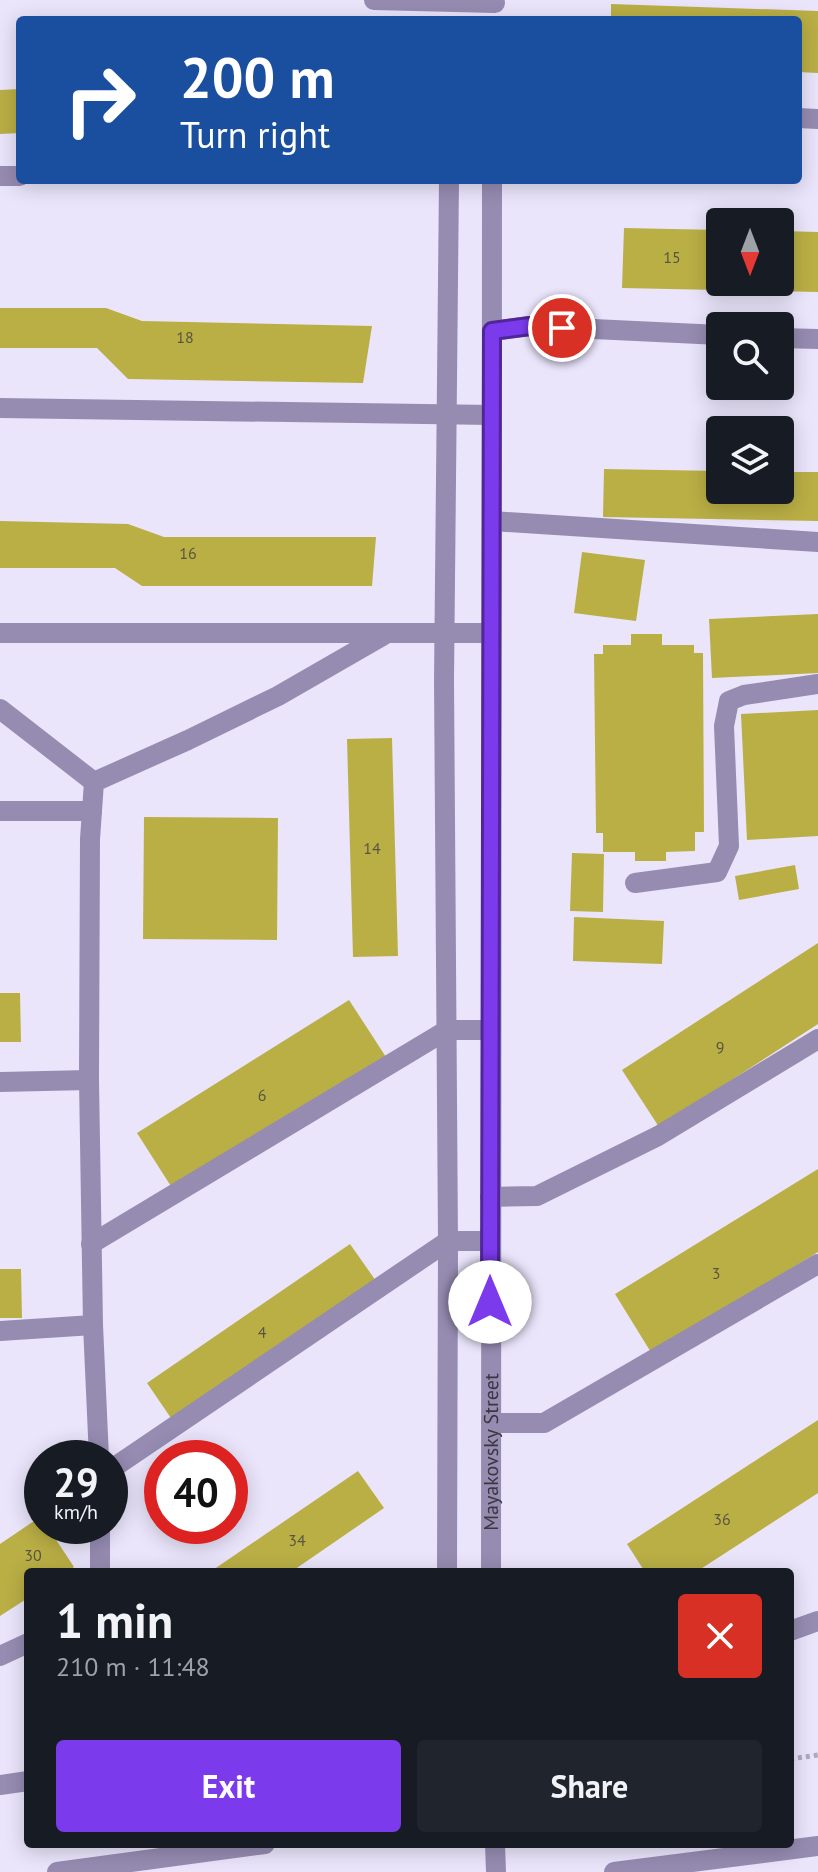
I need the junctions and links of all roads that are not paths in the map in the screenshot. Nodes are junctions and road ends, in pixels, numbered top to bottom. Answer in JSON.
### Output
{"nodes":[{"id":1,"x":374,"y":0,"type":"edge"},
{"id":2,"x":447,"y":7,"type":"edge"},
{"id":3,"x":495,"y":8,"type":"edge"},
{"id":4,"x":449,"y":184,"type":"edge"},
{"id":5,"x":492,"y":184,"type":"edge"},
{"id":6,"x":492,"y":331,"type":"junction"},
{"id":7,"x":706,"y":334,"type":"edge"},
{"id":8,"x":794,"y":338,"type":"edge"},
{"id":9,"x":818,"y":339,"type":"edge"},
{"id":10,"x":0,"y":408,"type":"edge"},
{"id":11,"x":446,"y":412,"type":"junction"},
{"id":12,"x":492,"y":415,"type":"junction"},
{"id":13,"x":492,"y":521,"type":"junction"},
{"id":14,"x":818,"y":542,"type":"edge"},
{"id":15,"x":0,"y":633,"type":"edge"},
{"id":16,"x":445,"y":633,"type":"junction"},
{"id":17,"x":491,"y":633,"type":"junction"},
{"id":18,"x":384,"y":635,"type":"junction"},
{"id":19,"x":818,"y":684,"type":"edge"},
{"id":20,"x":0,"y":709,"type":"edge"},
{"id":21,"x":94,"y":782,"type":"junction"},
{"id":22,"x":0,"y":811,"type":"edge"},
{"id":23,"x":92,"y":811,"type":"junction"},
{"id":24,"x":635,"y":883,"type":"dead end"},
{"id":25,"x":447,"y":1030,"type":"junction"},
{"id":26,"x":491,"y":1030,"type":"junction"},
{"id":27,"x":818,"y":1039,"type":"edge"},
{"id":28,"x":89,"y":1080,"type":"junction"},
{"id":29,"x":0,"y":1082,"type":"edge"},
{"id":30,"x":490,"y":1197,"type":"junction"},
{"id":31,"x":448,"y":1241,"type":"junction"},
{"id":32,"x":490,"y":1241,"type":"junction"},
{"id":33,"x":91,"y":1244,"type":"junction"},
{"id":34,"x":818,"y":1264,"type":"edge"},
{"id":35,"x":93,"y":1325,"type":"junction"},
{"id":36,"x":0,"y":1331,"type":"edge"},
{"id":37,"x":491,"y":1423,"type":"junction"},
{"id":38,"x":98,"y":1440,"type":"edge"},
{"id":39,"x":128,"y":1458,"type":"edge"},
{"id":40,"x":100,"y":1544,"type":"edge"},
{"id":41,"x":100,"y":1568,"type":"edge"},
{"id":42,"x":447,"y":1568,"type":"edge"},
{"id":43,"x":491,"y":1568,"type":"edge"},
{"id":44,"x":818,"y":1621,"type":"edge"},
{"id":45,"x":794,"y":1630,"type":"edge"},
{"id":46,"x":24,"y":1645,"type":"edge"},
{"id":47,"x":0,"y":1656,"type":"edge"},
{"id":48,"x":24,"y":1782,"type":"edge"},
{"id":49,"x":0,"y":1785,"type":"edge"},
{"id":50,"x":818,"y":1846,"type":"edge"},
{"id":51,"x":235,"y":1848,"type":"edge"},
{"id":52,"x":495,"y":1848,"type":"edge"},
{"id":53,"x":57,"y":1872,"type":"edge"},
{"id":54,"x":496,"y":1872,"type":"edge"},
{"id":55,"x":614,"y":1872,"type":"edge"}],
"edges":[{"from":1,"to":2,"type":"street"},
{"from":2,"to":3,"type":"street"},
{"from":4,"to":11,"type":"street"},
{"from":5,"to":6,"type":"street","name":"Mayakovsky Street"},
{"from":6,"to":7,"type":"street"},
{"from":6,"to":12,"type":"street","name":"Mayakovsky Street"},
{"from":8,"to":9,"type":"street"},
{"from":10,"to":11,"type":"street"},
{"from":11,"to":12,"type":"street"},
{"from":11,"to":16,"type":"street"},
{"from":12,"to":13,"type":"street","name":"Mayakovsky Street"},
{"from":13,"to":14,"type":"street"},
{"from":13,"to":17,"type":"street","name":"Mayakovsky Street"},
{"from":15,"to":18,"type":"street"},
{"from":16,"to":17,"type":"street"},
{"from":16,"to":18,"type":"street"},
{"from":16,"to":25,"type":"street"},
{"from":17,"to":26,"type":"street","name":"Mayakovsky Street"},
{"from":18,"to":21,"type":"street"},
{"from":19,"to":24,"type":"street"},
{"from":20,"to":21,"type":"street"},
{"from":21,"to":23,"type":"street"},
{"from":22,"to":23,"type":"street"},
{"from":23,"to":28,"type":"street"},
{"from":25,"to":26,"type":"street"},
{"from":25,"to":31,"type":"street"},
{"from":25,"to":33,"type":"street"},
{"from":26,"to":30,"type":"street","name":"Mayakovsky Street"},
{"from":27,"to":30,"type":"street"},
{"from":28,"to":29,"type":"street"},
{"from":28,"to":33,"type":"street"},
{"from":30,"to":32,"type":"street","name":"Mayakovsky Street"},
{"from":31,"to":32,"type":"street"},
{"from":31,"to":39,"type":"street"},
{"from":31,"to":42,"type":"street"},
{"from":32,"to":37,"type":"street","name":"Mayakovsky Street"},
{"from":33,"to":35,"type":"street"},
{"from":34,"to":37,"type":"street"},
{"from":35,"to":36,"type":"street"},
{"from":35,"to":38,"type":"street"},
{"from":37,"to":43,"type":"street","name":"Mayakovsky Street"},
{"from":40,"to":41,"type":"street"},
{"from":44,"to":45,"type":"street"},
{"from":46,"to":47,"type":"street"},
{"from":48,"to":49,"type":"street"},
{"from":50,"to":55,"type":"street"},
{"from":51,"to":53,"type":"street"},
{"from":52,"to":54,"type":"street"}]}
